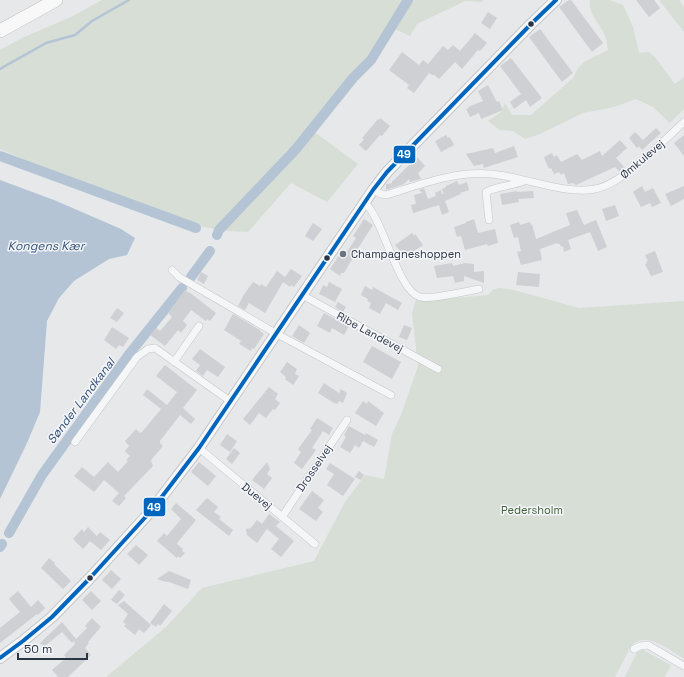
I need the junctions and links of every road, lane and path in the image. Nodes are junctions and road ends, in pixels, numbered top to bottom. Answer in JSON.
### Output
{"nodes":[{"id":1,"x":56,"y":0,"type":"edge"},
{"id":2,"x":556,"y":0,"type":"edge"},
{"id":3,"x":0,"y":31,"type":"edge"},
{"id":4,"x":684,"y":122,"type":"edge"},
{"id":5,"x":524,"y":181,"type":"junction"},
{"id":6,"x":373,"y":190,"type":"junction"},
{"id":7,"x":365,"y":203,"type":"junction"},
{"id":8,"x":489,"y":220,"type":"dead end"},
{"id":9,"x":172,"y":270,"type":"dead end"},
{"id":10,"x":479,"y":289,"type":"dead end"},
{"id":11,"x":302,"y":295,"type":"junction"},
{"id":12,"x":199,"y":326,"type":"dead end"},
{"id":13,"x":277,"y":334,"type":"junction"},
{"id":14,"x":174,"y":362,"type":"junction"},
{"id":15,"x":438,"y":369,"type":"dead end"},
{"id":16,"x":391,"y":395,"type":"dead end"},
{"id":17,"x":230,"y":401,"type":"junction"},
{"id":18,"x":347,"y":420,"type":"dead end"},
{"id":19,"x":75,"y":442,"type":"dead end"},
{"id":20,"x":199,"y":448,"type":"junction"},
{"id":21,"x":282,"y":517,"type":"junction"},
{"id":22,"x":316,"y":544,"type":"dead end"},
{"id":23,"x":634,"y":649,"type":"dead end"},
{"id":24,"x":0,"y":658,"type":"edge"},
{"id":25,"x":684,"y":666,"type":"edge"}],
"edges":[{"from":1,"to":3,"type":"highway"},
{"from":2,"to":6,"type":"main road"},
{"from":4,"to":5,"type":"street","name":"Ømkulevej"},
{"from":5,"to":6,"type":"street","name":"Ømkulevej"},
{"from":5,"to":8,"type":"street","name":"Ømkulevej"},
{"from":6,"to":7,"type":"main road"},
{"from":7,"to":10,"type":"street"},
{"from":7,"to":11,"type":"main road"},
{"from":9,"to":13,"type":"street"},
{"from":11,"to":13,"type":"main road"},
{"from":11,"to":15,"type":"street","name":"Ribe Landevej"},
{"from":12,"to":14,"type":"street"},
{"from":13,"to":16,"type":"street"},
{"from":13,"to":17,"type":"main road"},
{"from":14,"to":17,"type":"street"},
{"from":14,"to":19,"type":"street"},
{"from":17,"to":20,"type":"main road"},
{"from":18,"to":21,"type":"street","name":"Drosselvej"},
{"from":20,"to":21,"type":"street","name":"Duevej"},
{"from":20,"to":24,"type":"main road"},
{"from":21,"to":22,"type":"street","name":"Duevej"},
{"from":23,"to":25,"type":"street"}]}
